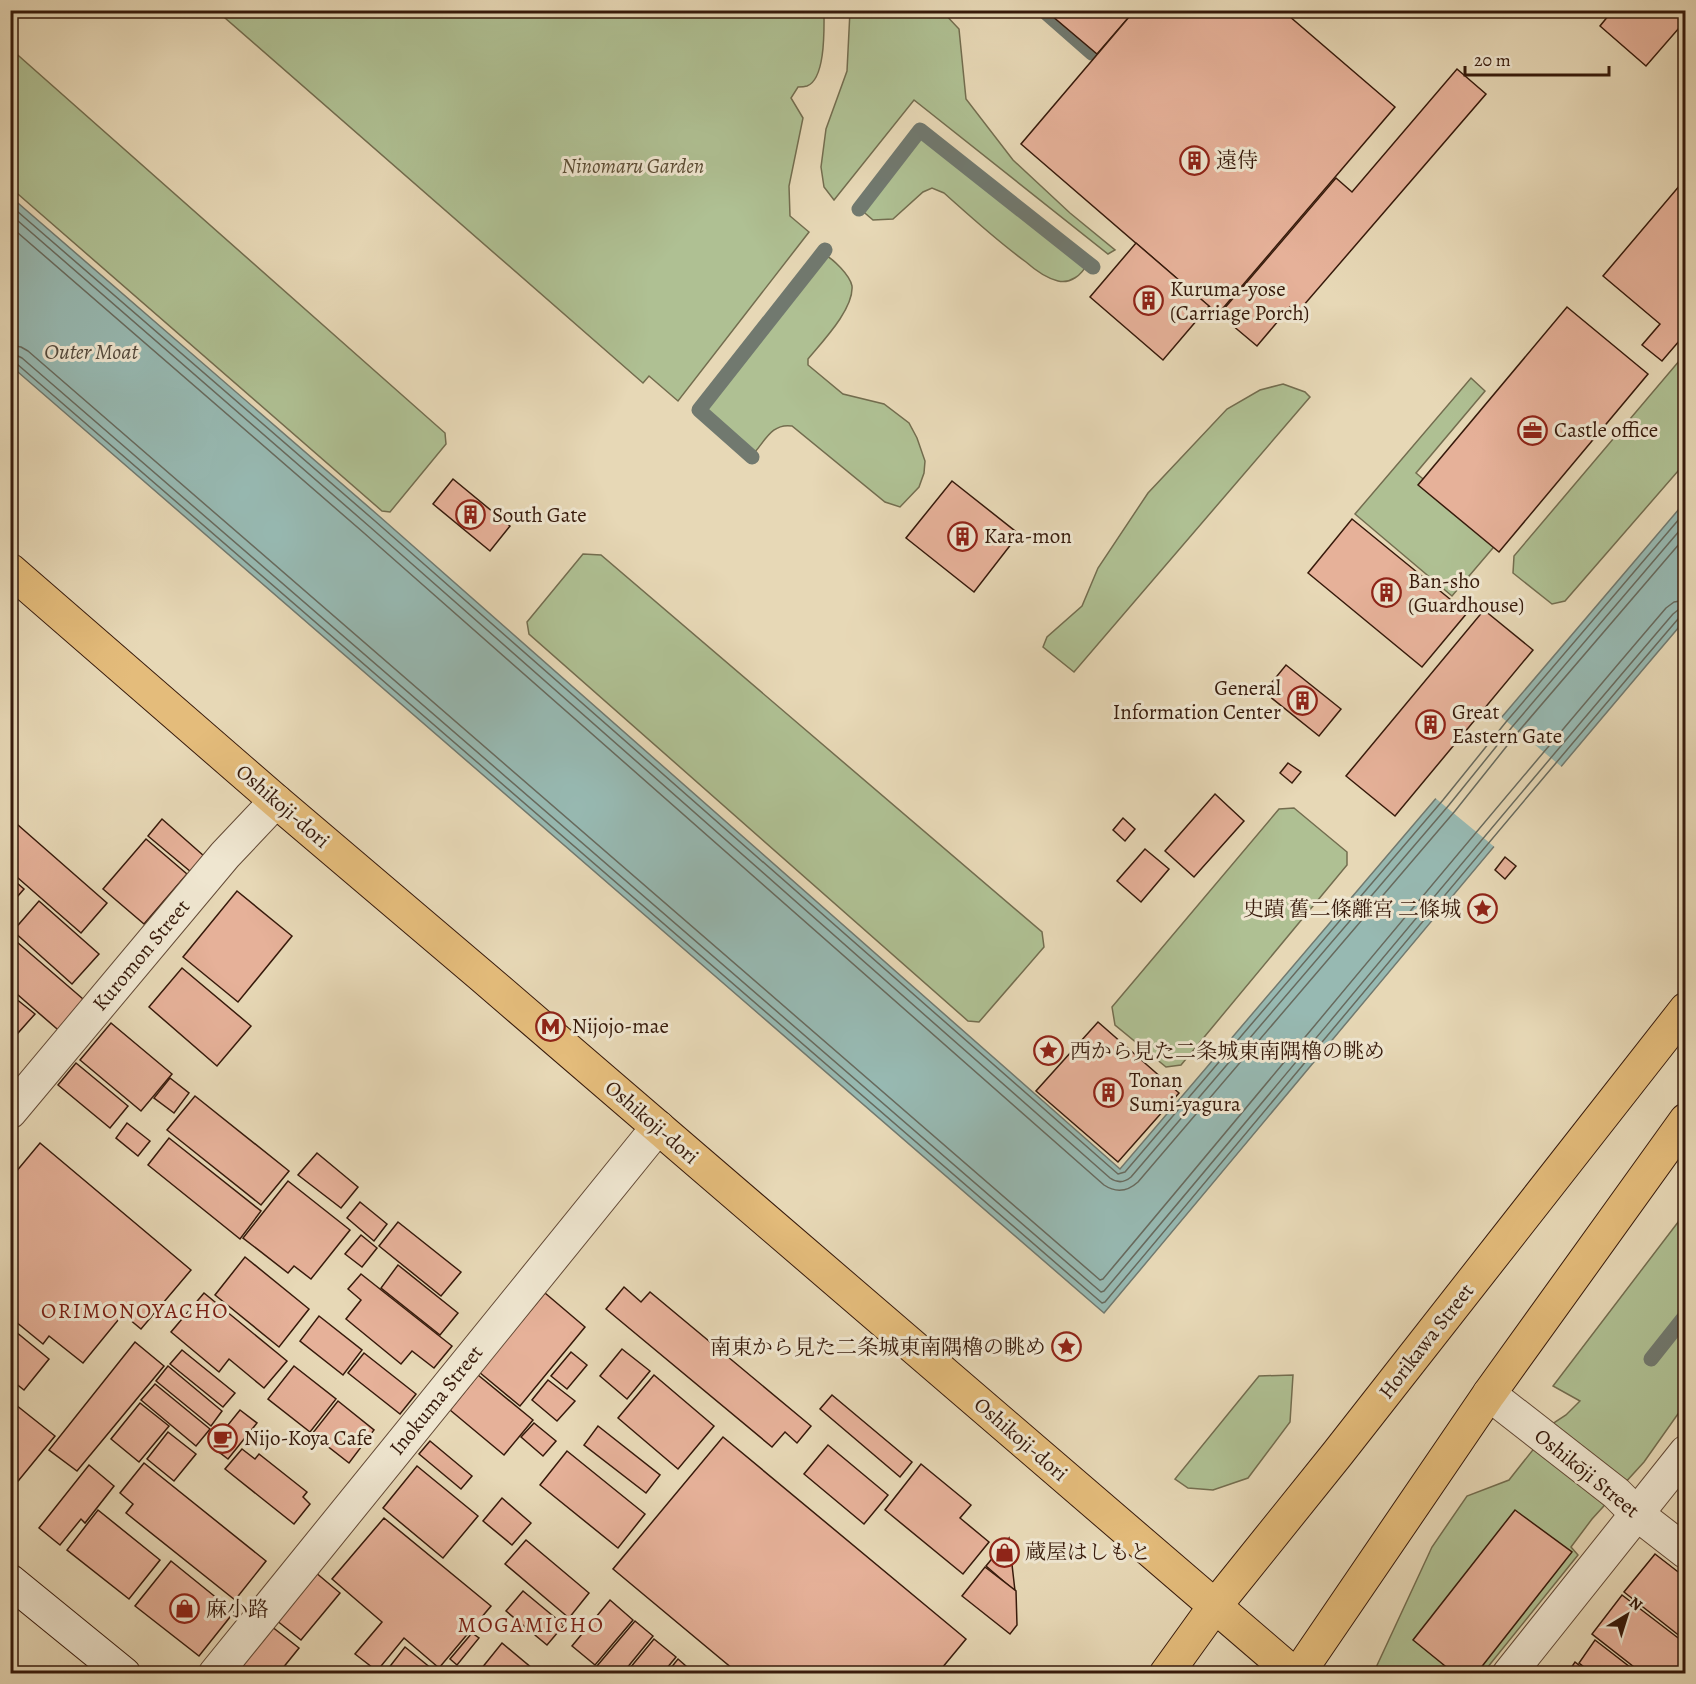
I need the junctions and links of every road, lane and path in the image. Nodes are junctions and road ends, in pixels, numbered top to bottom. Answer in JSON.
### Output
{"nodes":[{"id":1,"x":10,"y":570,"type":"edge"},
{"id":2,"x":276,"y":801,"type":"junction"},
{"id":3,"x":1686,"y":1009,"type":"edge"},
{"id":4,"x":10,"y":1112,"type":"edge"},
{"id":5,"x":1686,"y":1120,"type":"edge"},
{"id":6,"x":658,"y":1127,"type":"junction"},
{"id":7,"x":1489,"y":1394,"type":"junction"},
{"id":8,"x":1686,"y":1452,"type":"edge"},
{"id":9,"x":1627,"y":1503,"type":"junction"},
{"id":10,"x":1686,"y":1552,"type":"edge"},
{"id":11,"x":10,"y":1581,"type":"edge"},
{"id":12,"x":1215,"y":1606,"type":"junction"},
{"id":13,"x":124,"y":1674,"type":"edge"},
{"id":14,"x":215,"y":1674,"type":"edge"},
{"id":15,"x":1167,"y":1674,"type":"edge"},
{"id":16,"x":1296,"y":1674,"type":"edge"},
{"id":17,"x":1509,"y":1674,"type":"edge"}],
"edges":[{"from":1,"to":2,"type":"main road","name":"Oshikoji-dori"},
{"from":2,"to":4,"type":"street","name":"Kuromon Street"},
{"from":2,"to":6,"type":"main road","name":"Oshikoji-dori"},
{"from":3,"to":12,"type":"main road","name":"Horikawa Street"},
{"from":5,"to":7,"type":"main road"},
{"from":6,"to":12,"type":"main road","name":"Oshikoji-dori"},
{"from":6,"to":14,"type":"street","name":"Inokuma Street"},
{"from":7,"to":9,"type":"street","name":"Oshikōji Street"},
{"from":7,"to":16,"type":"main road"},
{"from":8,"to":9,"type":"street"},
{"from":9,"to":10,"type":"street","name":"Oshikōji Street"},
{"from":9,"to":17,"type":"street"},
{"from":11,"to":13,"type":"street"},
{"from":12,"to":15,"type":"main road","name":"Horikawa Street"},
{"from":12,"to":16,"type":"main road","name":"Oshikoji-dori"}]}
